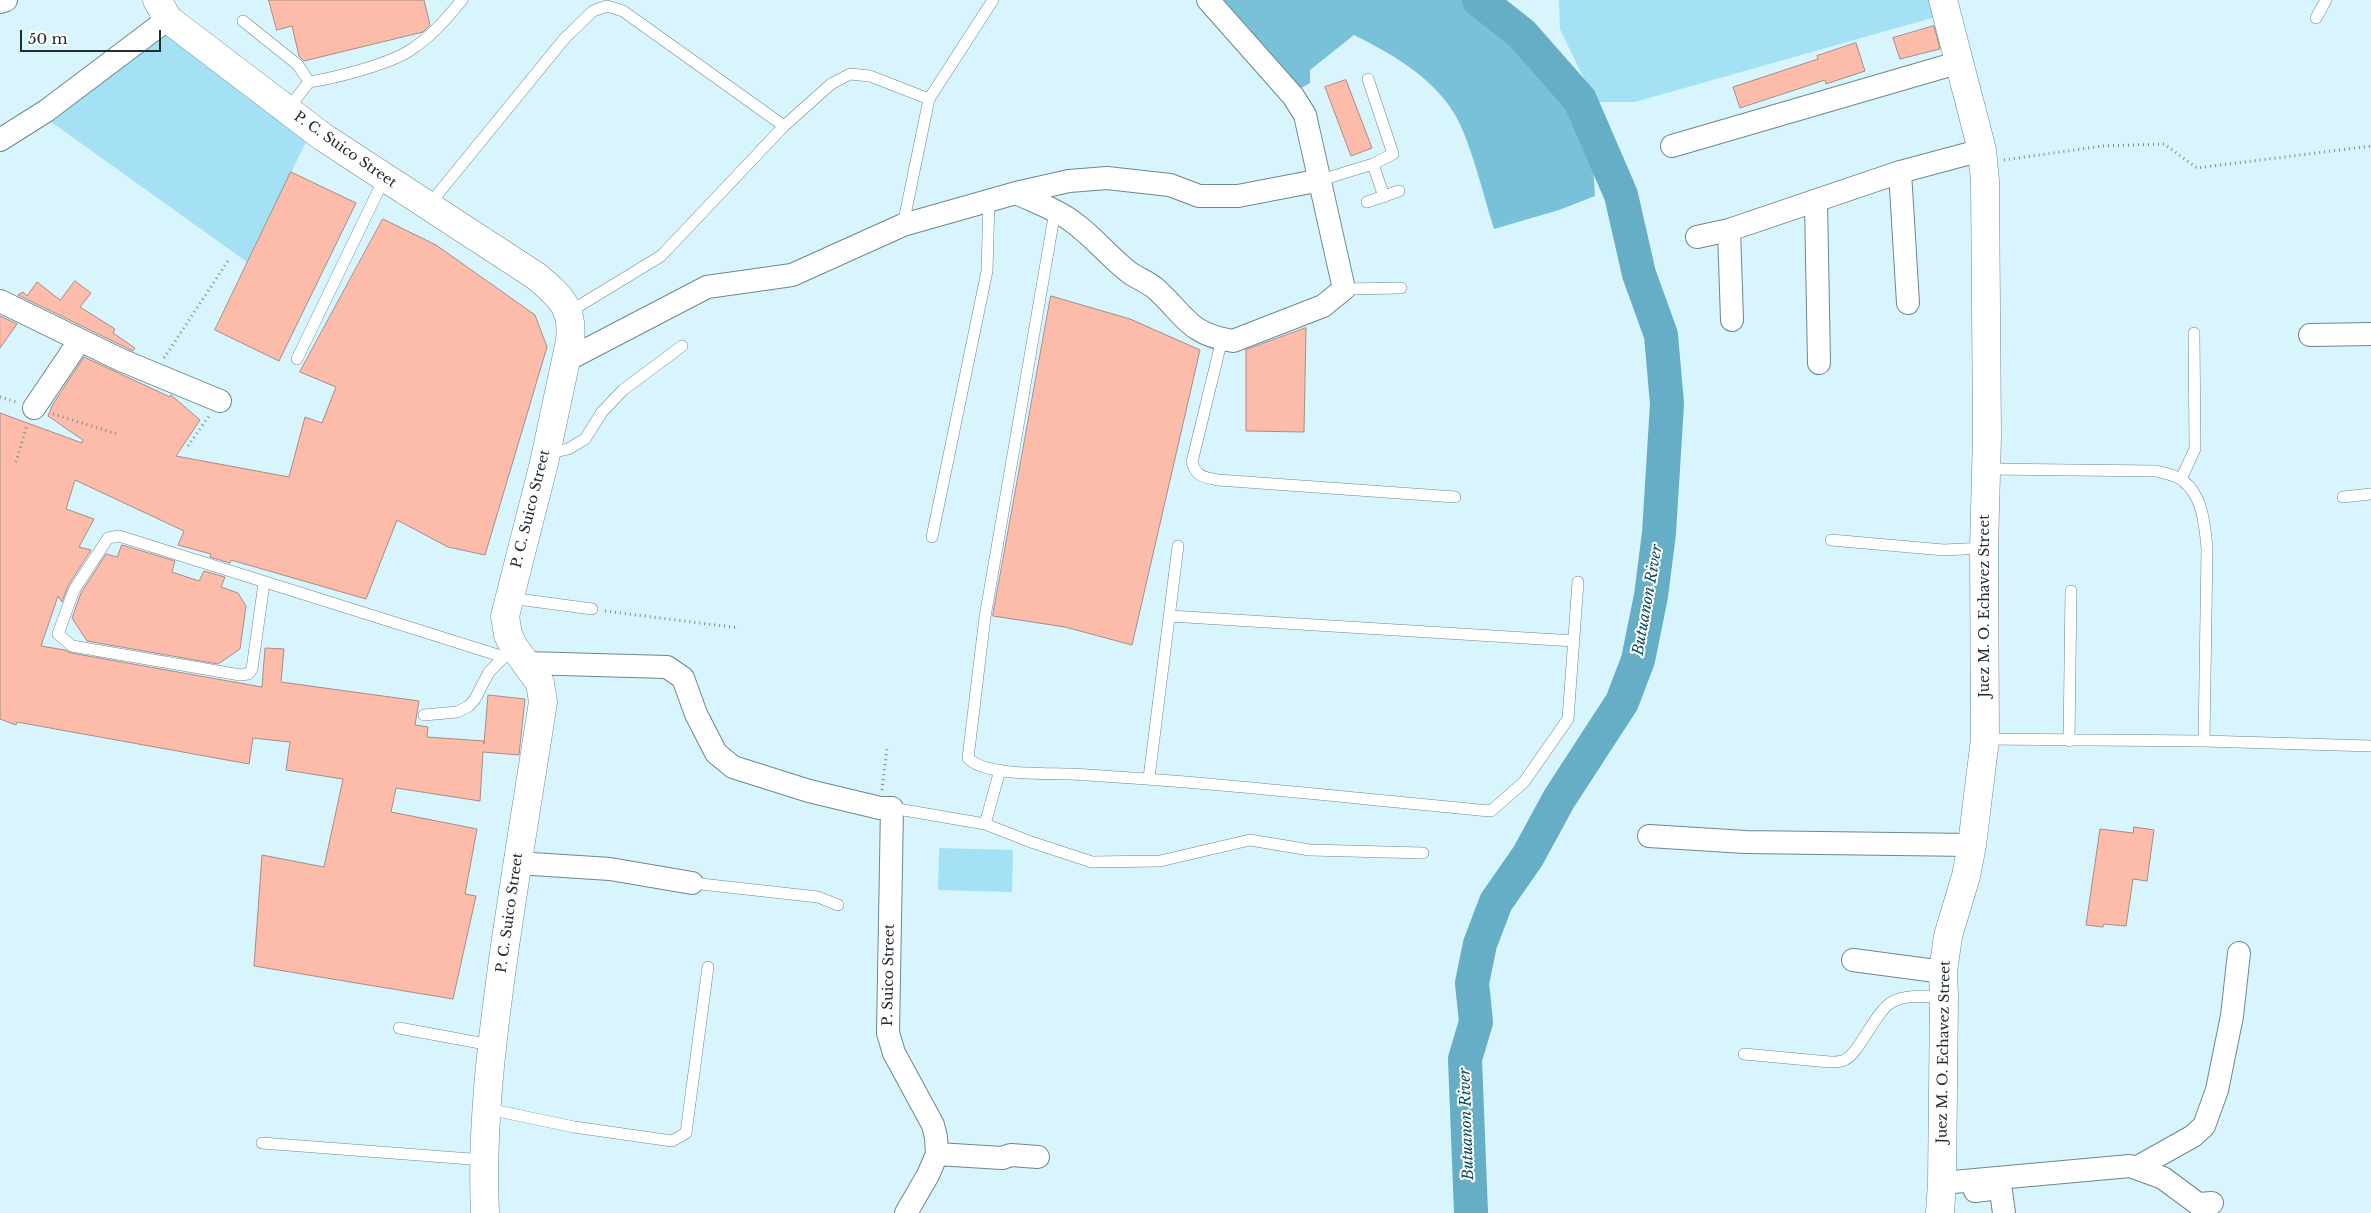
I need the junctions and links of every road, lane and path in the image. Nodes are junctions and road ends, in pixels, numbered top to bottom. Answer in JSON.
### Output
{"nodes":[{"id":1,"x":6,"y":0,"type":"edge"},
{"id":2,"x":462,"y":0,"type":"edge"},
{"id":3,"x":993,"y":0,"type":"edge"},
{"id":4,"x":1208,"y":0,"type":"edge"},
{"id":5,"x":1942,"y":0,"type":"edge"},
{"id":6,"x":2326,"y":0,"type":"edge"},
{"id":7,"x":0,"y":2,"type":"edge"},
{"id":8,"x":162,"y":9,"type":"edge"},
{"id":9,"x":2316,"y":18,"type":"dead end"},
{"id":10,"x":243,"y":21,"type":"dead end"},
{"id":11,"x":1957,"y":63,"type":"junction"},
{"id":12,"x":1368,"y":79,"type":"dead end"},
{"id":13,"x":309,"y":82,"type":"junction"},
{"id":14,"x":928,"y":99,"type":"junction"},
{"id":15,"x":287,"y":110,"type":"junction"},
{"id":16,"x":784,"y":126,"type":"junction"},
{"id":17,"x":0,"y":140,"type":"edge"},
{"id":18,"x":1672,"y":146,"type":"dead end"},
{"id":19,"x":2371,"y":146,"type":"edge"},
{"id":20,"x":1982,"y":156,"type":"junction"},
{"id":21,"x":1373,"y":164,"type":"junction"},
{"id":22,"x":1900,"y":172,"type":"junction"},
{"id":23,"x":384,"y":179,"type":"junction"},
{"id":24,"x":1321,"y":180,"type":"junction"},
{"id":25,"x":1399,"y":191,"type":"dead end"},
{"id":26,"x":1016,"y":193,"type":"junction"},
{"id":27,"x":1384,"y":197,"type":"junction"},
{"id":28,"x":989,"y":200,"type":"junction"},
{"id":29,"x":1367,"y":202,"type":"dead end"},
{"id":30,"x":1816,"y":202,"type":"junction"},
{"id":31,"x":428,"y":206,"type":"junction"},
{"id":32,"x":1055,"y":211,"type":"junction"},
{"id":33,"x":903,"y":225,"type":"junction"},
{"id":34,"x":1729,"y":230,"type":"junction"},
{"id":35,"x":1697,"y":237,"type":"dead end"},
{"id":36,"x":230,"y":258,"type":"dead end"},
{"id":37,"x":1401,"y":288,"type":"dead end"},
{"id":38,"x":1344,"y":289,"type":"junction"},
{"id":39,"x":0,"y":301,"type":"edge"},
{"id":40,"x":1908,"y":302,"type":"dead end"},
{"id":41,"x":569,"y":312,"type":"junction"},
{"id":42,"x":1732,"y":320,"type":"dead end"},
{"id":43,"x":2194,"y":333,"type":"dead end"},
{"id":44,"x":2371,"y":334,"type":"edge"},
{"id":45,"x":2310,"y":335,"type":"dead end"},
{"id":46,"x":80,"y":340,"type":"junction"},
{"id":47,"x":1222,"y":340,"type":"junction"},
{"id":48,"x":682,"y":346,"type":"dead end"},
{"id":49,"x":297,"y":359,"type":"dead end"},
{"id":50,"x":565,"y":361,"type":"junction"},
{"id":51,"x":1819,"y":364,"type":"dead end"},
{"id":52,"x":154,"y":373,"type":"junction"},
{"id":53,"x":220,"y":401,"type":"joint"},
{"id":54,"x":34,"y":408,"type":"junction"},
{"id":55,"x":117,"y":434,"type":"dead end"},
{"id":56,"x":188,"y":446,"type":"dead end"},
{"id":57,"x":546,"y":454,"type":"junction"},
{"id":58,"x":16,"y":462,"type":"dead end"},
{"id":59,"x":1987,"y":469,"type":"junction"},
{"id":60,"x":2181,"y":479,"type":"junction"},
{"id":61,"x":2371,"y":494,"type":"edge"},
{"id":62,"x":1455,"y":496,"type":"dead end"},
{"id":63,"x":2343,"y":497,"type":"dead end"},
{"id":64,"x":932,"y":537,"type":"dead end"},
{"id":65,"x":1831,"y":540,"type":"dead end"},
{"id":66,"x":1178,"y":546,"type":"dead end"},
{"id":67,"x":1984,"y":548,"type":"junction"},
{"id":68,"x":1578,"y":582,"type":"dead end"},
{"id":69,"x":264,"y":583,"type":"junction"},
{"id":70,"x":2071,"y":591,"type":"dead end"},
{"id":71,"x":508,"y":598,"type":"junction"},
{"id":72,"x":592,"y":609,"type":"joint"},
{"id":73,"x":1170,"y":616,"type":"junction"},
{"id":74,"x":738,"y":628,"type":"dead end"},
{"id":75,"x":1574,"y":641,"type":"junction"},
{"id":76,"x":515,"y":656,"type":"junction"},
{"id":77,"x":424,"y":715,"type":"dead end"},
{"id":78,"x":1985,"y":739,"type":"junction"},
{"id":79,"x":2069,"y":741,"type":"junction"},
{"id":80,"x":2204,"y":741,"type":"junction"},
{"id":81,"x":2371,"y":746,"type":"edge"},
{"id":82,"x":887,"y":748,"type":"dead end"},
{"id":83,"x":1000,"y":770,"type":"junction"},
{"id":84,"x":1149,"y":778,"type":"junction"},
{"id":85,"x":886,"y":808,"type":"junction"},
{"id":86,"x":985,"y":824,"type":"junction"},
{"id":87,"x":1649,"y":836,"type":"dead end"},
{"id":88,"x":1972,"y":845,"type":"junction"},
{"id":89,"x":1423,"y":853,"type":"dead end"},
{"id":90,"x":517,"y":863,"type":"junction"},
{"id":91,"x":692,"y":884,"type":"joint"},
{"id":92,"x":838,"y":905,"type":"dead end"},
{"id":93,"x":2239,"y":953,"type":"dead end"},
{"id":94,"x":1853,"y":960,"type":"dead end"},
{"id":95,"x":708,"y":967,"type":"dead end"},
{"id":96,"x":1944,"y":984,"type":"junction"},
{"id":97,"x":399,"y":1028,"type":"dead end"},
{"id":98,"x":491,"y":1045,"type":"junction"},
{"id":99,"x":1744,"y":1054,"type":"dead end"},
{"id":100,"x":488,"y":1109,"type":"junction"},
{"id":101,"x":262,"y":1143,"type":"dead end"},
{"id":102,"x":937,"y":1154,"type":"junction"},
{"id":103,"x":484,"y":1157,"type":"junction"},
{"id":104,"x":1038,"y":1158,"type":"dead end"},
{"id":105,"x":2136,"y":1168,"type":"junction"},
{"id":106,"x":1941,"y":1198,"type":"edge"},
{"id":107,"x":2212,"y":1203,"type":"dead end"},
{"id":108,"x":485,"y":1213,"type":"edge"},
{"id":109,"x":906,"y":1213,"type":"edge"},
{"id":110,"x":2004,"y":1213,"type":"edge"}],
"edges":[{"from":1,"to":7,"type":"street"},
{"from":2,"to":13,"type":"lane"},
{"from":3,"to":14,"type":"lane"},
{"from":4,"to":24,"type":"street"},
{"from":5,"to":11,"type":"street","name":"Juez M. O. Echavez Street"},
{"from":6,"to":9,"type":"lane"},
{"from":8,"to":15,"type":"street","name":"P. C. Suico Street"},
{"from":8,"to":17,"type":"street"},
{"from":10,"to":13,"type":"lane"},
{"from":11,"to":18,"type":"street"},
{"from":11,"to":20,"type":"street","name":"Juez M. O. Echavez Street"},
{"from":12,"to":21,"type":"lane"},
{"from":13,"to":15,"type":"lane"},
{"from":14,"to":16,"type":"lane"},
{"from":14,"to":33,"type":"lane"},
{"from":15,"to":23,"type":"street","name":"P. C. Suico Street"},
{"from":16,"to":31,"type":"lane"},
{"from":16,"to":41,"type":"lane"},
{"from":19,"to":20,"type":"path"},
{"from":20,"to":22,"type":"street"},
{"from":20,"to":59,"type":"street","name":"Juez M. O. Echavez Street"},
{"from":21,"to":24,"type":"lane"},
{"from":21,"to":27,"type":"lane"},
{"from":22,"to":30,"type":"street"},
{"from":22,"to":40,"type":"street"},
{"from":23,"to":31,"type":"street","name":"P. C. Suico Street"},
{"from":23,"to":49,"type":"lane"},
{"from":24,"to":26,"type":"street"},
{"from":24,"to":38,"type":"street"},
{"from":25,"to":27,"type":"lane"},
{"from":26,"to":28,"type":"street"},
{"from":26,"to":32,"type":"street"},
{"from":27,"to":29,"type":"lane"},
{"from":28,"to":33,"type":"street"},
{"from":28,"to":64,"type":"lane"},
{"from":30,"to":34,"type":"street"},
{"from":30,"to":51,"type":"street"},
{"from":31,"to":41,"type":"street","name":"P. C. Suico Street"},
{"from":32,"to":47,"type":"street"},
{"from":32,"to":83,"type":"lane"},
{"from":33,"to":50,"type":"street"},
{"from":34,"to":35,"type":"street"},
{"from":34,"to":42,"type":"street"},
{"from":36,"to":52,"type":"path"},
{"from":37,"to":38,"type":"lane"},
{"from":38,"to":47,"type":"street"},
{"from":39,"to":46,"type":"street"},
{"from":41,"to":50,"type":"street","name":"P. C. Suico Street"},
{"from":43,"to":60,"type":"lane"},
{"from":44,"to":45,"type":"street"},
{"from":46,"to":52,"type":"street"},
{"from":46,"to":54,"type":"street"},
{"from":47,"to":62,"type":"lane"},
{"from":48,"to":57,"type":"lane"},
{"from":50,"to":57,"type":"street","name":"P. C. Suico Street"},
{"from":52,"to":53,"type":"street"},
{"from":53,"to":56,"type":"path"},
{"from":54,"to":55,"type":"path"},
{"from":54,"to":58,"type":"path"},
{"from":57,"to":71,"type":"street","name":"P. C. Suico Street"},
{"from":59,"to":60,"type":"lane"},
{"from":59,"to":67,"type":"street","name":"Juez M. O. Echavez Street"},
{"from":60,"to":80,"type":"lane"},
{"from":61,"to":63,"type":"lane"},
{"from":65,"to":67,"type":"lane"},
{"from":66,"to":73,"type":"lane"},
{"from":67,"to":78,"type":"street","name":"Juez M. O. Echavez Street"},
{"from":68,"to":75,"type":"lane"},
{"from":69,"to":69,"type":"lane"},
{"from":69,"to":76,"type":"lane"},
{"from":70,"to":79,"type":"lane"},
{"from":71,"to":72,"type":"lane"},
{"from":71,"to":76,"type":"street","name":"P. C. Suico Street"},
{"from":72,"to":74,"type":"path"},
{"from":73,"to":75,"type":"lane"},
{"from":73,"to":84,"type":"lane"},
{"from":75,"to":84,"type":"lane"},
{"from":76,"to":77,"type":"lane"},
{"from":76,"to":85,"type":"street"},
{"from":76,"to":90,"type":"street","name":"P. C. Suico Street"},
{"from":78,"to":79,"type":"lane"},
{"from":78,"to":88,"type":"street","name":"Juez M. O. Echavez Street"},
{"from":79,"to":80,"type":"lane"},
{"from":80,"to":81,"type":"lane"},
{"from":82,"to":85,"type":"path"},
{"from":83,"to":84,"type":"lane"},
{"from":83,"to":86,"type":"lane"},
{"from":85,"to":86,"type":"lane"},
{"from":85,"to":102,"type":"street","name":"P. Suico Street"},
{"from":86,"to":89,"type":"lane"},
{"from":87,"to":88,"type":"street"},
{"from":88,"to":96,"type":"street","name":"Juez M. O. Echavez Street"},
{"from":90,"to":91,"type":"street"},
{"from":90,"to":98,"type":"street","name":"P. C. Suico Street"},
{"from":91,"to":92,"type":"lane"},
{"from":93,"to":105,"type":"street"},
{"from":94,"to":96,"type":"street"},
{"from":95,"to":100,"type":"lane"},
{"from":96,"to":99,"type":"lane"},
{"from":96,"to":106,"type":"street","name":"Juez M. O. Echavez Street"},
{"from":97,"to":98,"type":"lane"},
{"from":98,"to":100,"type":"street","name":"P. C. Suico Street"},
{"from":100,"to":103,"type":"street","name":"P. C. Suico Street"},
{"from":101,"to":103,"type":"lane"},
{"from":102,"to":104,"type":"street"},
{"from":102,"to":109,"type":"street"},
{"from":103,"to":108,"type":"street","name":"P. C. Suico Street"},
{"from":105,"to":106,"type":"street"},
{"from":105,"to":107,"type":"street"},
{"from":106,"to":110,"type":"street"}]}
